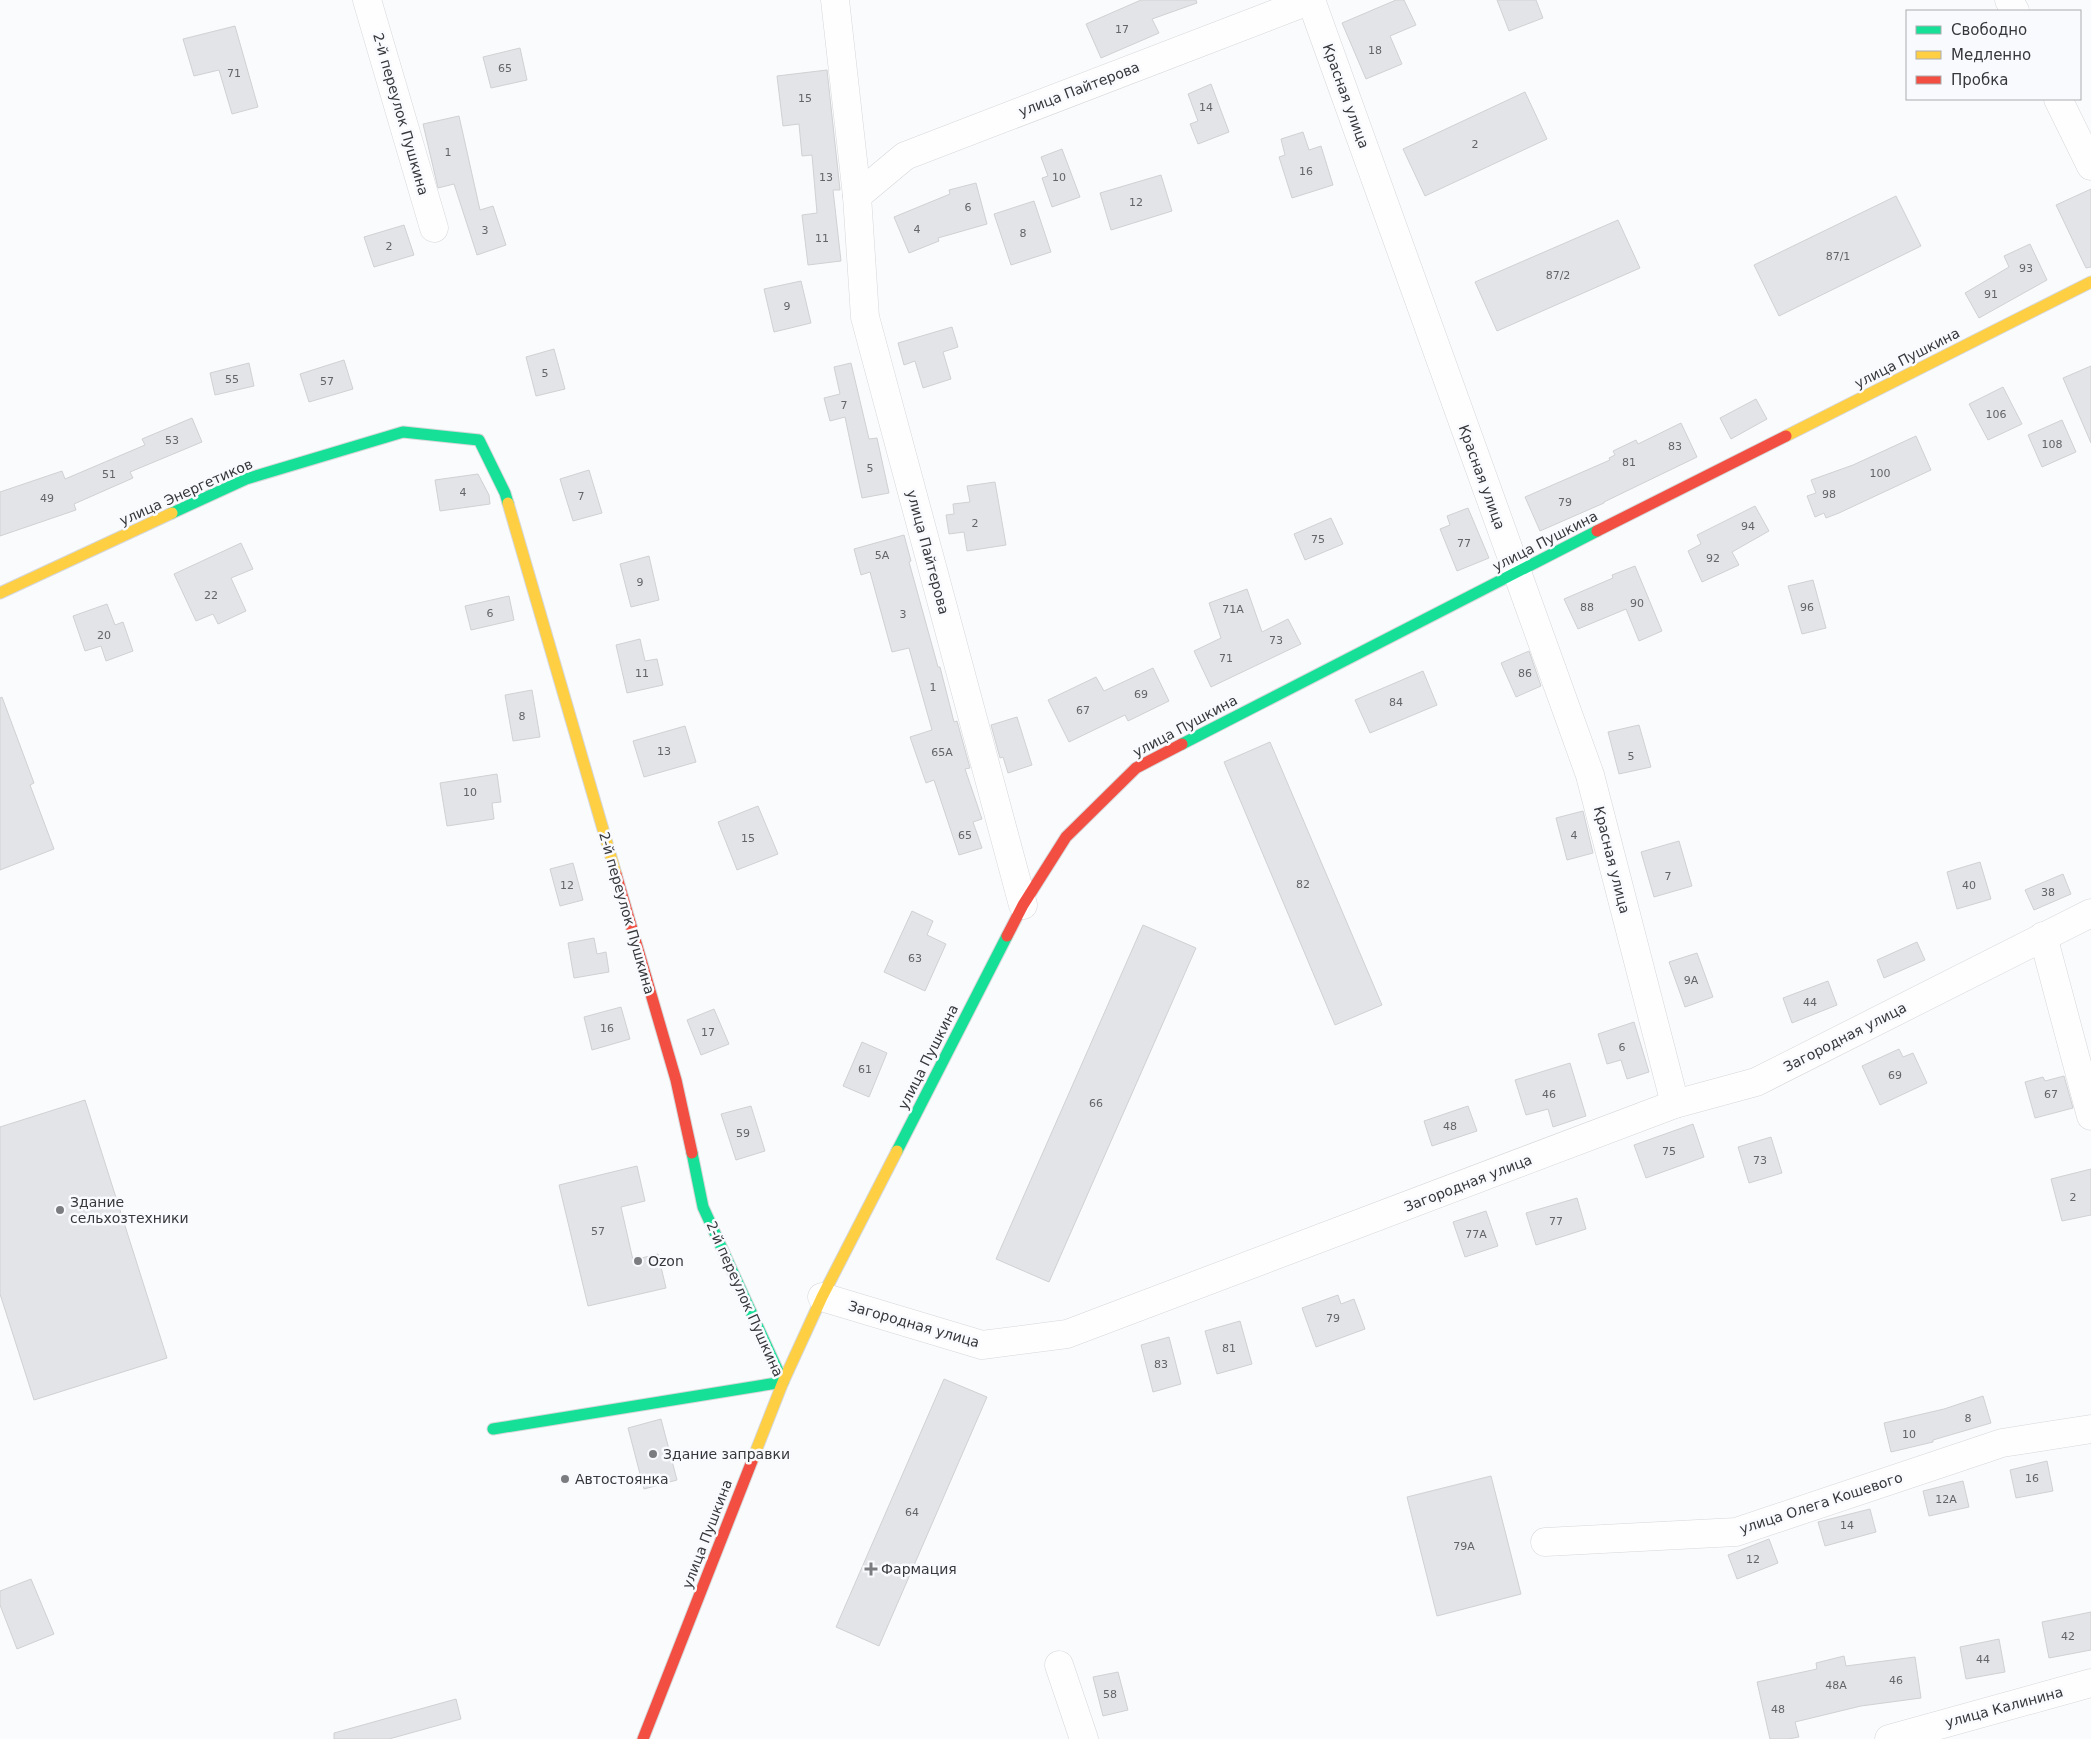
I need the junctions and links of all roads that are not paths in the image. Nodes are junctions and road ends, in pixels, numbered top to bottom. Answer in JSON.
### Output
{"nodes":[{"id":1,"x":368,"y":0,"type":"edge"},
{"id":2,"x":835,"y":0,"type":"edge"},
{"id":3,"x":1311,"y":0,"type":"edge"},
{"id":4,"x":2058,"y":100,"type":"edge"},
{"id":5,"x":2091,"y":166,"type":"edge"},
{"id":6,"x":857,"y":196,"type":"junction"},
{"id":7,"x":434,"y":228,"type":"dead end"},
{"id":8,"x":2091,"y":282,"type":"edge"},
{"id":9,"x":479,"y":440,"type":"joint"},
{"id":10,"x":1516,"y":572,"type":"junction"},
{"id":11,"x":0,"y":593,"type":"edge"},
{"id":12,"x":1023,"y":905,"type":"junction"},
{"id":13,"x":2091,"y":913,"type":"edge"},
{"id":14,"x":2043,"y":936,"type":"junction"},
{"id":15,"x":1675,"y":1104,"type":"junction"},
{"id":16,"x":2091,"y":1116,"type":"edge"},
{"id":17,"x":822,"y":1297,"type":"junction"},
{"id":18,"x":783,"y":1382,"type":"junction"},
{"id":19,"x":493,"y":1429,"type":"dead end"},
{"id":20,"x":2091,"y":1429,"type":"edge"},
{"id":21,"x":1545,"y":1542,"type":"dead end"},
{"id":22,"x":1058,"y":1665,"type":"dead end"},
{"id":23,"x":2091,"y":1684,"type":"edge"},
{"id":24,"x":643,"y":1739,"type":"edge"},
{"id":25,"x":1084,"y":1739,"type":"edge"},
{"id":26,"x":1889,"y":1739,"type":"edge"}],
"edges":[{"from":1,"to":7,"type":"street","name":"2-й переулок Пушкина"},
{"from":2,"to":6,"type":"street","name":"улица Пайтерова"},
{"from":3,"to":6,"type":"street","name":"улица Пайтерова"},
{"from":3,"to":10,"type":"street","name":"Красная улица"},
{"from":4,"to":5,"type":"street"},
{"from":6,"to":12,"type":"street","name":"улица Пайтерова"},
{"from":8,"to":10,"type":"main road","name":"улица Пушкина"},
{"from":9,"to":11,"type":"main road","name":"улица Энергетиков"},
{"from":9,"to":18,"type":"main road","name":"2-й переулок Пушкина"},
{"from":10,"to":12,"type":"main road","name":"улица Пушкина"},
{"from":10,"to":15,"type":"street","name":"Красная улица"},
{"from":12,"to":17,"type":"main road","name":"улица Пушкина"},
{"from":13,"to":14,"type":"street","name":"Загородная улица"},
{"from":14,"to":15,"type":"street","name":"Загородная улица"},
{"from":14,"to":16,"type":"street"},
{"from":15,"to":17,"type":"street","name":"Загородная улица"},
{"from":17,"to":18,"type":"main road","name":"улица Пушкина"},
{"from":18,"to":19,"type":"main road"},
{"from":18,"to":24,"type":"main road","name":"улица Пушкина"},
{"from":20,"to":21,"type":"street","name":"улица Олега Кошевого"},
{"from":22,"to":25,"type":"street"},
{"from":23,"to":26,"type":"street","name":"улица Калинина"}]}
